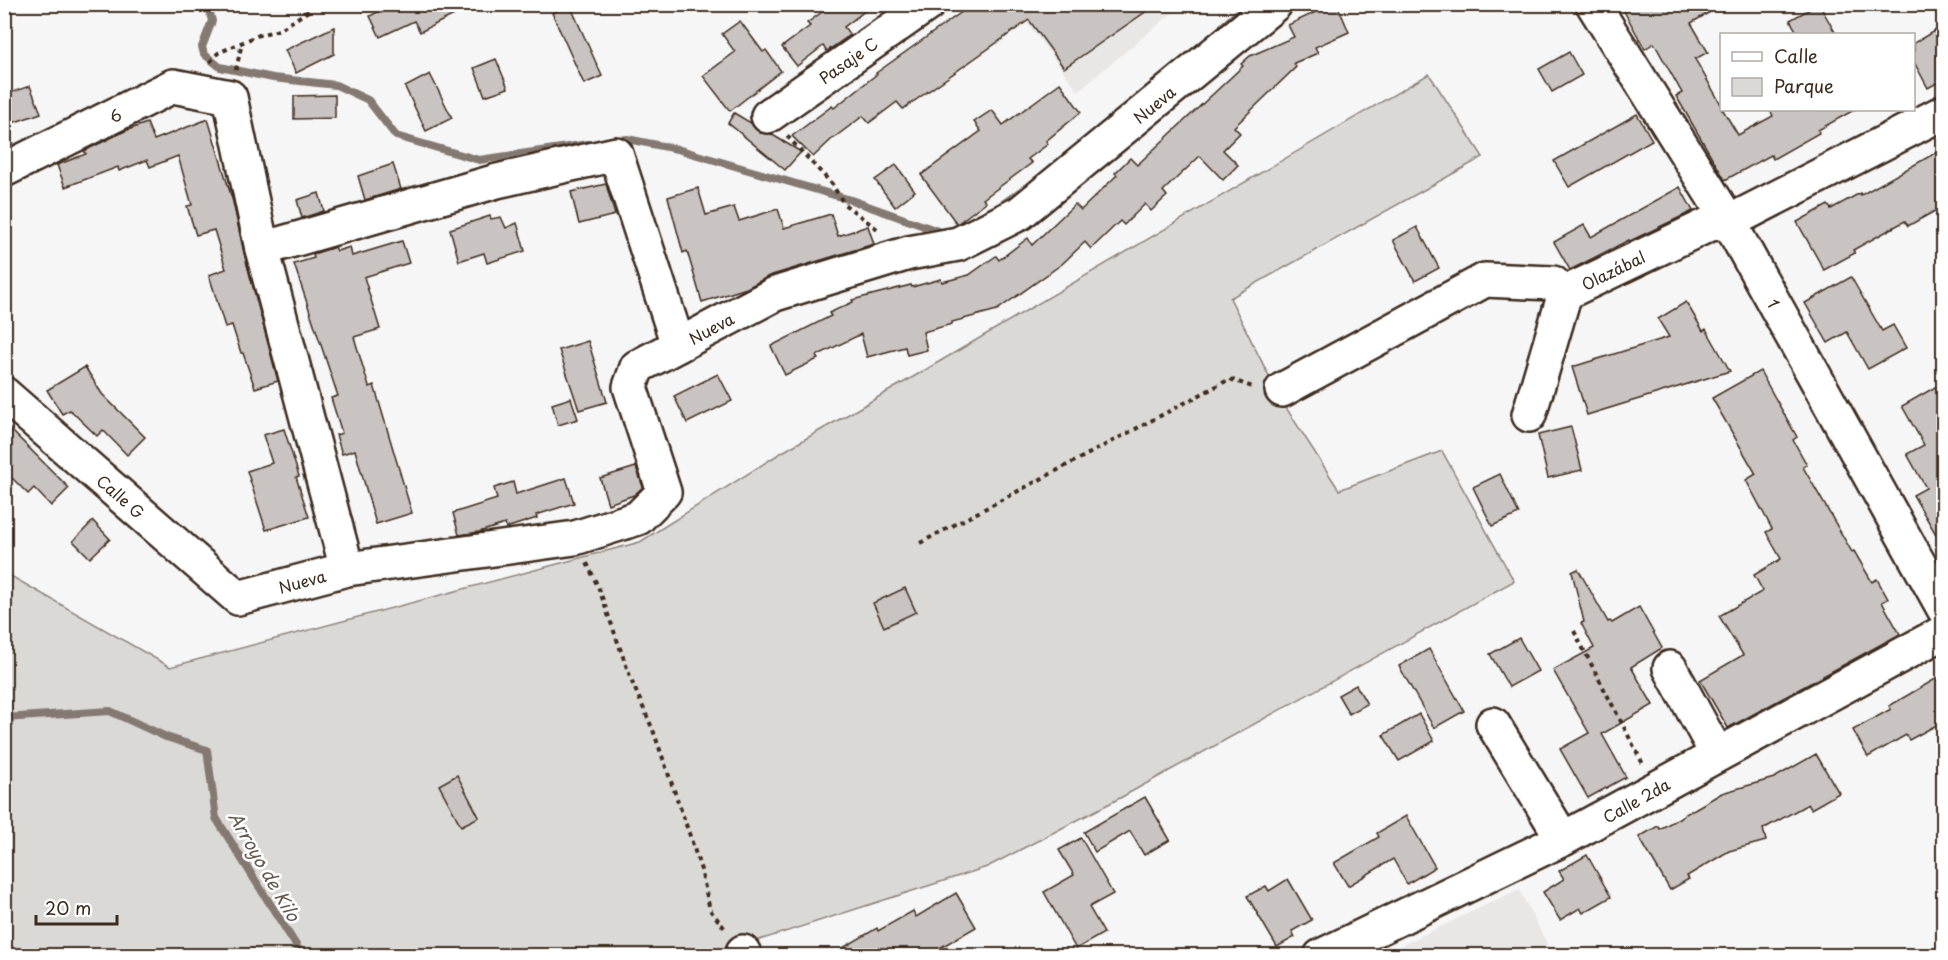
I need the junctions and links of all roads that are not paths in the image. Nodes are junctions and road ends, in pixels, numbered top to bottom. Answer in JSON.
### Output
{"nodes":[{"id":1,"x":928,"y":4,"type":"edge"},
{"id":2,"x":1275,"y":4,"type":"edge"},
{"id":3,"x":1593,"y":4,"type":"edge"},
{"id":4,"x":1944,"y":112,"type":"edge"},
{"id":5,"x":768,"y":116,"type":"road end"},
{"id":6,"x":4,"y":170,"type":"edge"},
{"id":7,"x":1729,"y":222,"type":"junction"},
{"id":8,"x":262,"y":249,"type":"junction"},
{"id":9,"x":1565,"y":293,"type":"junction"},
{"id":10,"x":678,"y":345,"type":"junction"},
{"id":11,"x":1282,"y":390,"type":"road end"},
{"id":12,"x":4,"y":394,"type":"edge"},
{"id":13,"x":1529,"y":415,"type":"dead end"},
{"id":14,"x":347,"y":569,"type":"junction"},
{"id":15,"x":238,"y":598,"type":"joint"},
{"id":16,"x":1944,"y":609,"type":"edge"},
{"id":17,"x":1944,"y":632,"type":"edge"},
{"id":18,"x":1670,"y":668,"type":"dead end"},
{"id":19,"x":1493,"y":724,"type":"dead end"},
{"id":20,"x":1717,"y":754,"type":"junction"},
{"id":21,"x":1563,"y":839,"type":"junction"},
{"id":22,"x":1321,"y":956,"type":"edge"}],
"edges":[{"from":1,"to":5,"type":"street","name":"Pasaje C"},
{"from":2,"to":10,"type":"street","name":"Nueva"},
{"from":3,"to":7,"type":"street","name":"1"},
{"from":4,"to":7,"type":"street","name":"Olazábal"},
{"from":6,"to":8,"type":"street","name":"6"},
{"from":7,"to":9,"type":"street","name":"Olazábal"},
{"from":7,"to":16,"type":"street","name":"1"},
{"from":8,"to":10,"type":"street"},
{"from":8,"to":14,"type":"street"},
{"from":9,"to":11,"type":"street","name":"Olazábal"},
{"from":9,"to":13,"type":"street"},
{"from":10,"to":14,"type":"street","name":"Nueva"},
{"from":12,"to":15,"type":"street","name":"Calle G"},
{"from":14,"to":15,"type":"street","name":"Nueva"},
{"from":17,"to":20,"type":"street","name":"Calle 2da"},
{"from":18,"to":20,"type":"street"},
{"from":19,"to":21,"type":"street"},
{"from":20,"to":21,"type":"street","name":"Calle 2da"},
{"from":21,"to":22,"type":"street","name":"Calle 2da"}]}
